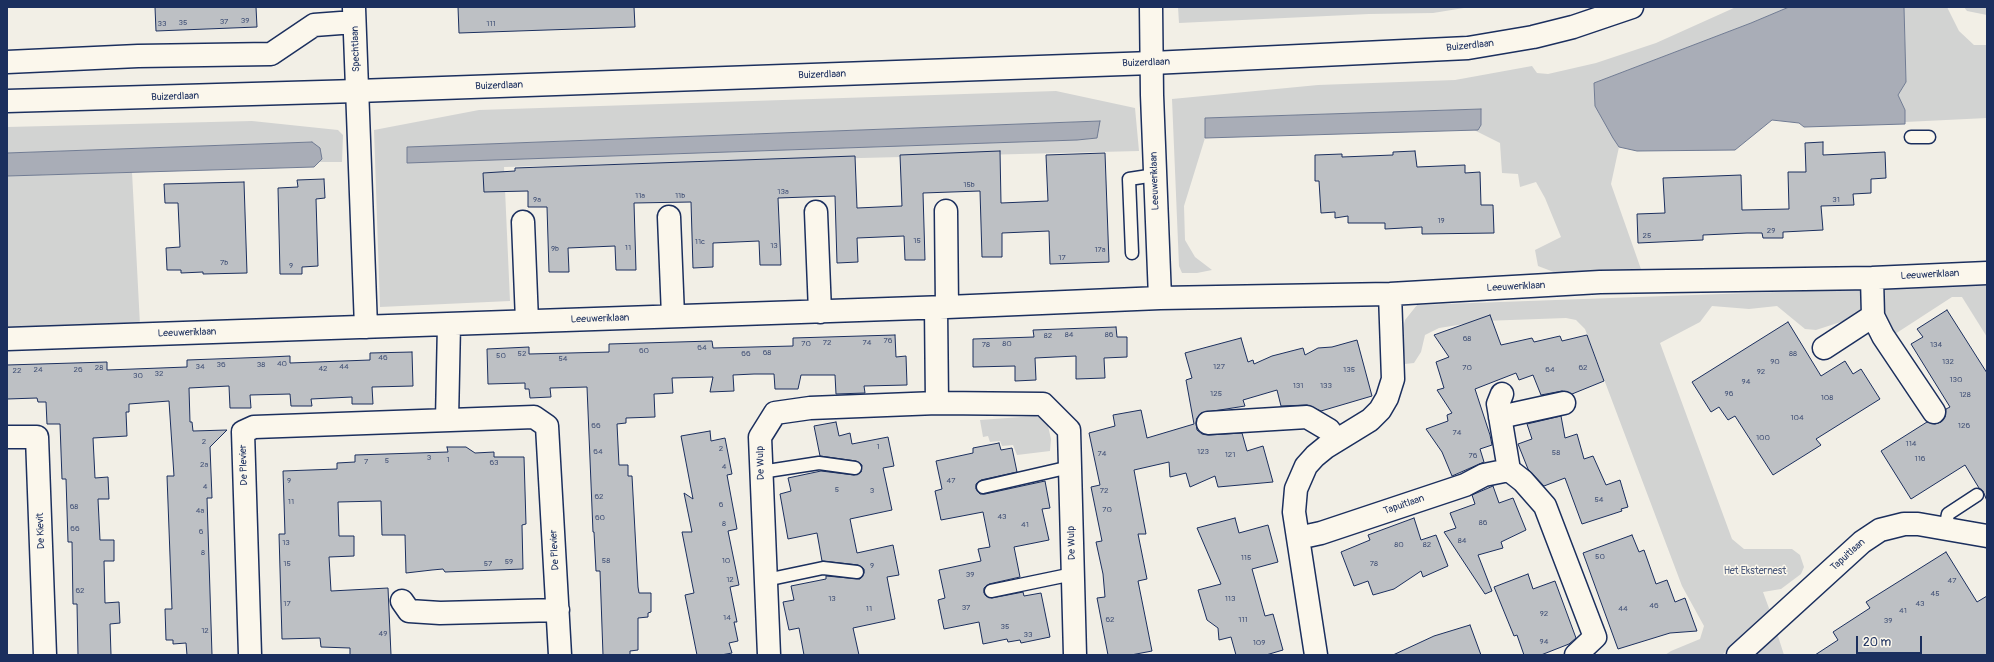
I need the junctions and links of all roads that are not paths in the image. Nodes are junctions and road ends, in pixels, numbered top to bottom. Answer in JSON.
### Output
{"nodes":[{"id":1,"x":1151,"y":7,"type":"edge"},
{"id":2,"x":1632,"y":7,"type":"edge"},
{"id":3,"x":354,"y":15,"type":"edge"},
{"id":4,"x":7,"y":62,"type":"edge"},
{"id":5,"x":1152,"y":63,"type":"junction"},
{"id":6,"x":357,"y":92,"type":"junction"},
{"id":7,"x":7,"y":101,"type":"edge"},
{"id":8,"x":1910,"y":137,"type":"dead end"},
{"id":9,"x":1929,"y":137,"type":"dead end"},
{"id":10,"x":1155,"y":175,"type":"junction"},
{"id":11,"x":946,"y":211,"type":"dead end"},
{"id":12,"x":816,"y":212,"type":"dead end"},
{"id":13,"x":669,"y":217,"type":"dead end"},
{"id":14,"x":524,"y":222,"type":"dead end"},
{"id":15,"x":1132,"y":253,"type":"dead end"},
{"id":16,"x":1987,"y":273,"type":"edge"},
{"id":17,"x":1872,"y":278,"type":"junction"},
{"id":18,"x":1390,"y":294,"type":"junction"},
{"id":19,"x":1160,"y":298,"type":"junction"},
{"id":20,"x":941,"y":307,"type":"junction"},
{"id":21,"x":820,"y":312,"type":"junction"},
{"id":22,"x":673,"y":316,"type":"junction"},
{"id":23,"x":1874,"y":316,"type":"junction"},
{"id":24,"x":527,"y":321,"type":"junction"},
{"id":25,"x":449,"y":324,"type":"junction"},
{"id":26,"x":366,"y":327,"type":"junction"},
{"id":27,"x":7,"y":339,"type":"edge"},
{"id":28,"x":1824,"y":348,"type":"dead end"},
{"id":29,"x":1502,"y":394,"type":"dead end"},
{"id":30,"x":937,"y":403,"type":"junction"},
{"id":31,"x":1564,"y":403,"type":"dead end"},
{"id":32,"x":1934,"y":412,"type":"dead end"},
{"id":33,"x":1500,"y":417,"type":"junction"},
{"id":34,"x":447,"y":420,"type":"junction"},
{"id":35,"x":1208,"y":423,"type":"dead end"},
{"id":36,"x":7,"y":438,"type":"edge"},
{"id":37,"x":1336,"y":441,"type":"junction"},
{"id":38,"x":1070,"y":467,"type":"junction"},
{"id":39,"x":855,"y":468,"type":"dead end"},
{"id":40,"x":1509,"y":470,"type":"junction"},
{"id":41,"x":761,"y":472,"type":"junction"},
{"id":42,"x":983,"y":487,"type":"dead end"},
{"id":43,"x":1977,"y":495,"type":"dead end"},
{"id":44,"x":1945,"y":529,"type":"junction"},
{"id":45,"x":1987,"y":536,"type":"edge"},
{"id":46,"x":1298,"y":538,"type":"junction"},
{"id":47,"x":857,"y":572,"type":"dead end"},
{"id":48,"x":1073,"y":574,"type":"junction"},
{"id":49,"x":766,"y":580,"type":"junction"},
{"id":50,"x":991,"y":591,"type":"dead end"},
{"id":51,"x":402,"y":601,"type":"dead end"},
{"id":52,"x":558,"y":610,"type":"junction"},
{"id":53,"x":45,"y":655,"type":"edge"},
{"id":54,"x":250,"y":655,"type":"edge"},
{"id":55,"x":560,"y":655,"type":"edge"},
{"id":56,"x":769,"y":655,"type":"edge"},
{"id":57,"x":1075,"y":655,"type":"edge"},
{"id":58,"x":1316,"y":655,"type":"edge"},
{"id":59,"x":1576,"y":655,"type":"edge"},
{"id":60,"x":1738,"y":655,"type":"edge"}],
"edges":[{"from":1,"to":5,"type":"street","name":"Leeuweriklaan"},
{"from":2,"to":5,"type":"street","name":"Buizerdlaan"},
{"from":3,"to":4,"type":"street"},
{"from":3,"to":6,"type":"street","name":"Spechtlaan"},
{"from":5,"to":6,"type":"street","name":"Buizerdlaan"},
{"from":5,"to":10,"type":"street","name":"Leeuweriklaan"},
{"from":6,"to":7,"type":"street","name":"Buizerdlaan"},
{"from":6,"to":26,"type":"street"},
{"from":8,"to":9,"type":"lane"},
{"from":10,"to":15,"type":"lane"},
{"from":10,"to":19,"type":"street","name":"Leeuweriklaan"},
{"from":11,"to":20,"type":"street"},
{"from":12,"to":21,"type":"street"},
{"from":13,"to":22,"type":"street"},
{"from":14,"to":24,"type":"street"},
{"from":16,"to":17,"type":"street","name":"Leeuweriklaan"},
{"from":17,"to":18,"type":"street","name":"Leeuweriklaan"},
{"from":17,"to":23,"type":"street"},
{"from":18,"to":19,"type":"street","name":"Leeuweriklaan"},
{"from":18,"to":37,"type":"street"},
{"from":19,"to":20,"type":"street","name":"Leeuweriklaan"},
{"from":20,"to":21,"type":"street","name":"Leeuweriklaan"},
{"from":20,"to":30,"type":"street"},
{"from":21,"to":22,"type":"street","name":"Leeuweriklaan"},
{"from":22,"to":24,"type":"street","name":"Leeuweriklaan"},
{"from":23,"to":28,"type":"street"},
{"from":23,"to":32,"type":"street"},
{"from":24,"to":25,"type":"street","name":"Leeuweriklaan"},
{"from":25,"to":26,"type":"street","name":"Leeuweriklaan"},
{"from":25,"to":34,"type":"street"},
{"from":26,"to":27,"type":"street","name":"Leeuweriklaan"},
{"from":29,"to":33,"type":"street"},
{"from":30,"to":38,"type":"street","name":"De Wulp"},
{"from":30,"to":41,"type":"street","name":"De Wulp"},
{"from":31,"to":33,"type":"street"},
{"from":33,"to":40,"type":"street"},
{"from":34,"to":52,"type":"street","name":"De Plevier"},
{"from":34,"to":54,"type":"street","name":"De Plevier"},
{"from":35,"to":37,"type":"street"},
{"from":36,"to":53,"type":"street","name":"De Kievit"},
{"from":37,"to":46,"type":"street"},
{"from":38,"to":42,"type":"lane"},
{"from":38,"to":48,"type":"street","name":"De Wulp"},
{"from":39,"to":41,"type":"lane"},
{"from":40,"to":46,"type":"street","name":"Tapuitlaan"},
{"from":40,"to":59,"type":"street"},
{"from":41,"to":49,"type":"street","name":"De Wulp"},
{"from":43,"to":44,"type":"lane"},
{"from":44,"to":45,"type":"street","name":"Tapuitlaan"},
{"from":44,"to":60,"type":"street","name":"Tapuitlaan"},
{"from":46,"to":58,"type":"street"},
{"from":47,"to":49,"type":"lane"},
{"from":48,"to":50,"type":"lane"},
{"from":48,"to":57,"type":"street","name":"De Wulp"},
{"from":49,"to":56,"type":"street","name":"De Wulp"},
{"from":51,"to":52,"type":"street"},
{"from":52,"to":55,"type":"street","name":"De Plevier"}]}
